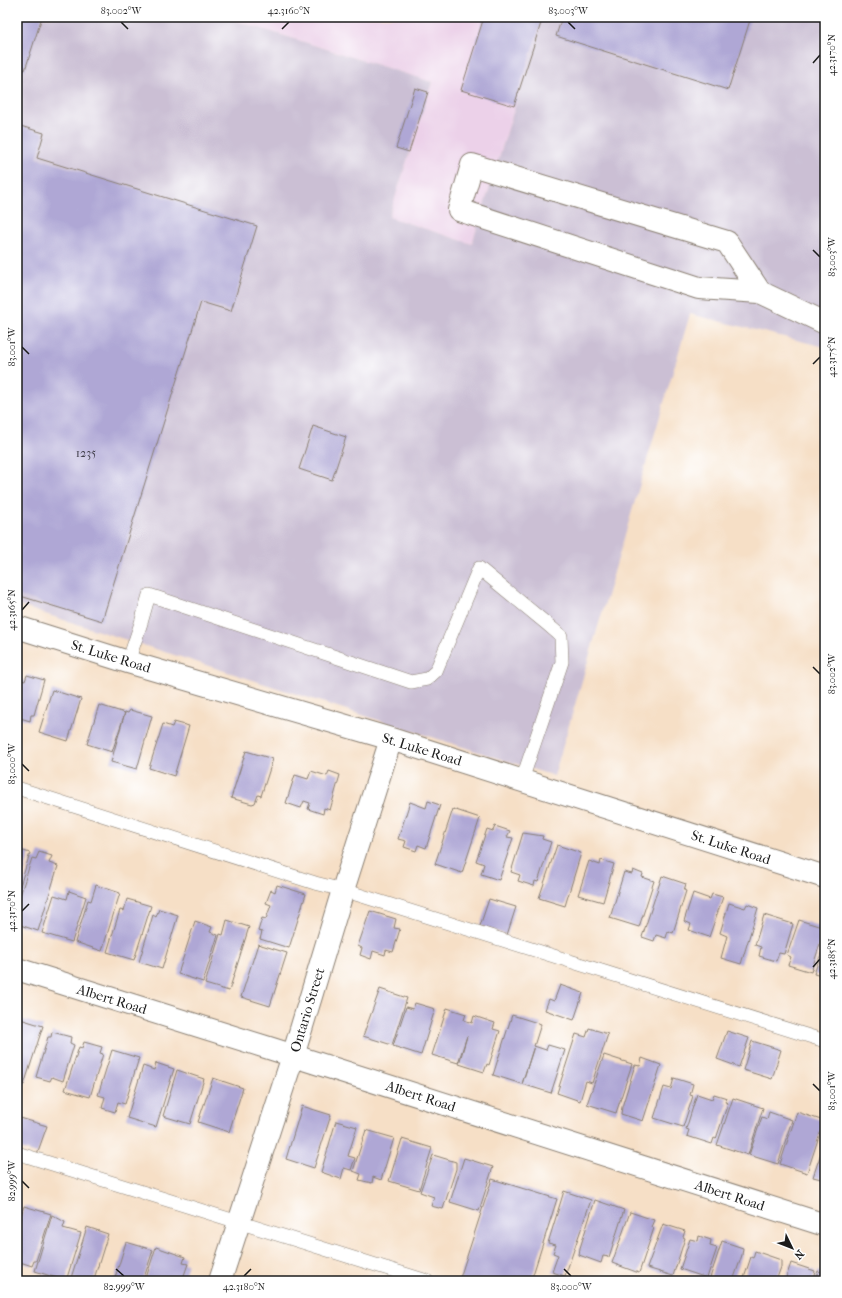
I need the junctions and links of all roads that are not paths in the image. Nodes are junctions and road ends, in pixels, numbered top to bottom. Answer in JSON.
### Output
{"nodes":[{"id":1,"x":760,"y":292,"type":"junction"},
{"id":2,"x":825,"y":323,"type":"edge"},
{"id":3,"x":17,"y":627,"type":"edge"},
{"id":4,"x":128,"y":662,"type":"junction"},
{"id":5,"x":391,"y":739,"type":"junction"},
{"id":6,"x":522,"y":780,"type":"junction"},
{"id":7,"x":17,"y":788,"type":"edge"},
{"id":8,"x":825,"y":877,"type":"edge"},
{"id":9,"x":343,"y":890,"type":"junction"},
{"id":10,"x":17,"y":969,"type":"edge"},
{"id":11,"x":825,"y":1041,"type":"edge"},
{"id":12,"x":293,"y":1056,"type":"junction"},
{"id":13,"x":17,"y":1153,"type":"edge"},
{"id":14,"x":239,"y":1223,"type":"junction"},
{"id":15,"x":825,"y":1225,"type":"edge"},
{"id":16,"x":220,"y":1281,"type":"edge"},
{"id":17,"x":427,"y":1281,"type":"edge"}],
"edges":[{"from":1,"to":1,"type":"street"},
{"from":1,"to":2,"type":"street"},
{"from":3,"to":4,"type":"street","name":"St. Luke Road"},
{"from":4,"to":5,"type":"street","name":"St. Luke Road"},
{"from":4,"to":6,"type":"lane"},
{"from":5,"to":6,"type":"street","name":"St. Luke Road"},
{"from":5,"to":9,"type":"street","name":"Ontario Street"},
{"from":6,"to":8,"type":"street","name":"St. Luke Road"},
{"from":7,"to":9,"type":"lane"},
{"from":9,"to":11,"type":"lane"},
{"from":9,"to":12,"type":"street","name":"Ontario Street"},
{"from":10,"to":12,"type":"street","name":"Albert Road"},
{"from":12,"to":14,"type":"street","name":"Ontario Street"},
{"from":12,"to":15,"type":"street","name":"Albert Road"},
{"from":13,"to":14,"type":"lane"},
{"from":14,"to":16,"type":"street","name":"Ontario Street"},
{"from":14,"to":17,"type":"lane"}]}
